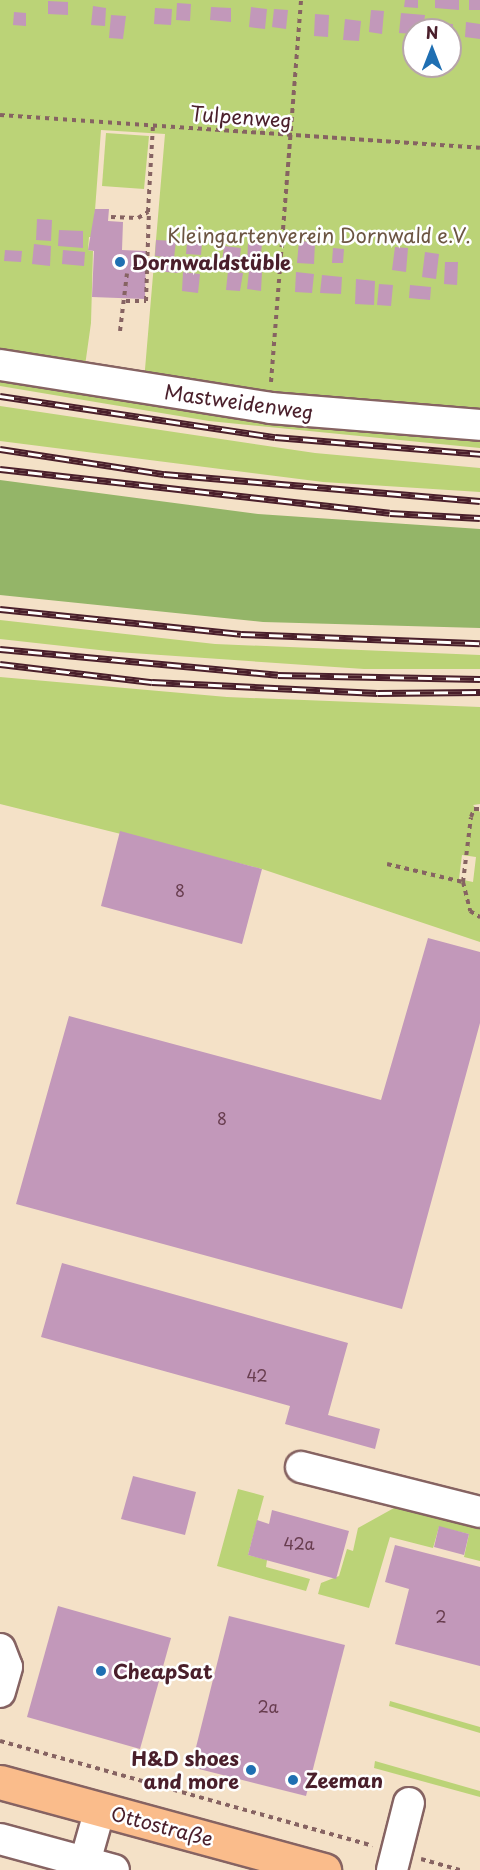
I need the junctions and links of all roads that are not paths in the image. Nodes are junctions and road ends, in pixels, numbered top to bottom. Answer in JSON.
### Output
{"nodes":[{"id":1,"x":0,"y":365,"type":"edge"},
{"id":2,"x":480,"y":425,"type":"edge"},
{"id":3,"x":301,"y":1467,"type":"dead end"},
{"id":4,"x":480,"y":1512,"type":"edge"},
{"id":5,"x":0,"y":1649,"type":"edge"},
{"id":6,"x":0,"y":1692,"type":"edge"},
{"id":7,"x":0,"y":1782,"type":"edge"},
{"id":8,"x":409,"y":1803,"type":"dead end"},
{"id":9,"x":100,"y":1809,"type":"junction"},
{"id":10,"x":0,"y":1839,"type":"edge"},
{"id":11,"x":394,"y":1861,"type":"edge"},
{"id":12,"x":86,"y":1862,"type":"junction"},
{"id":13,"x":313,"y":1869,"type":"edge"},
{"id":14,"x":114,"y":1870,"type":"edge"}],
"edges":[{"from":1,"to":2,"type":"lane","name":"Mastweidenweg"},
{"from":3,"to":4,"type":"lane"},
{"from":5,"to":6,"type":"lane"},
{"from":7,"to":9,"type":"main road","name":"Ottostraße"},
{"from":8,"to":11,"type":"lane"},
{"from":9,"to":12,"type":"lane"},
{"from":9,"to":13,"type":"main road","name":"Ottostraße"},
{"from":10,"to":12,"type":"lane"},
{"from":12,"to":14,"type":"lane"}]}
